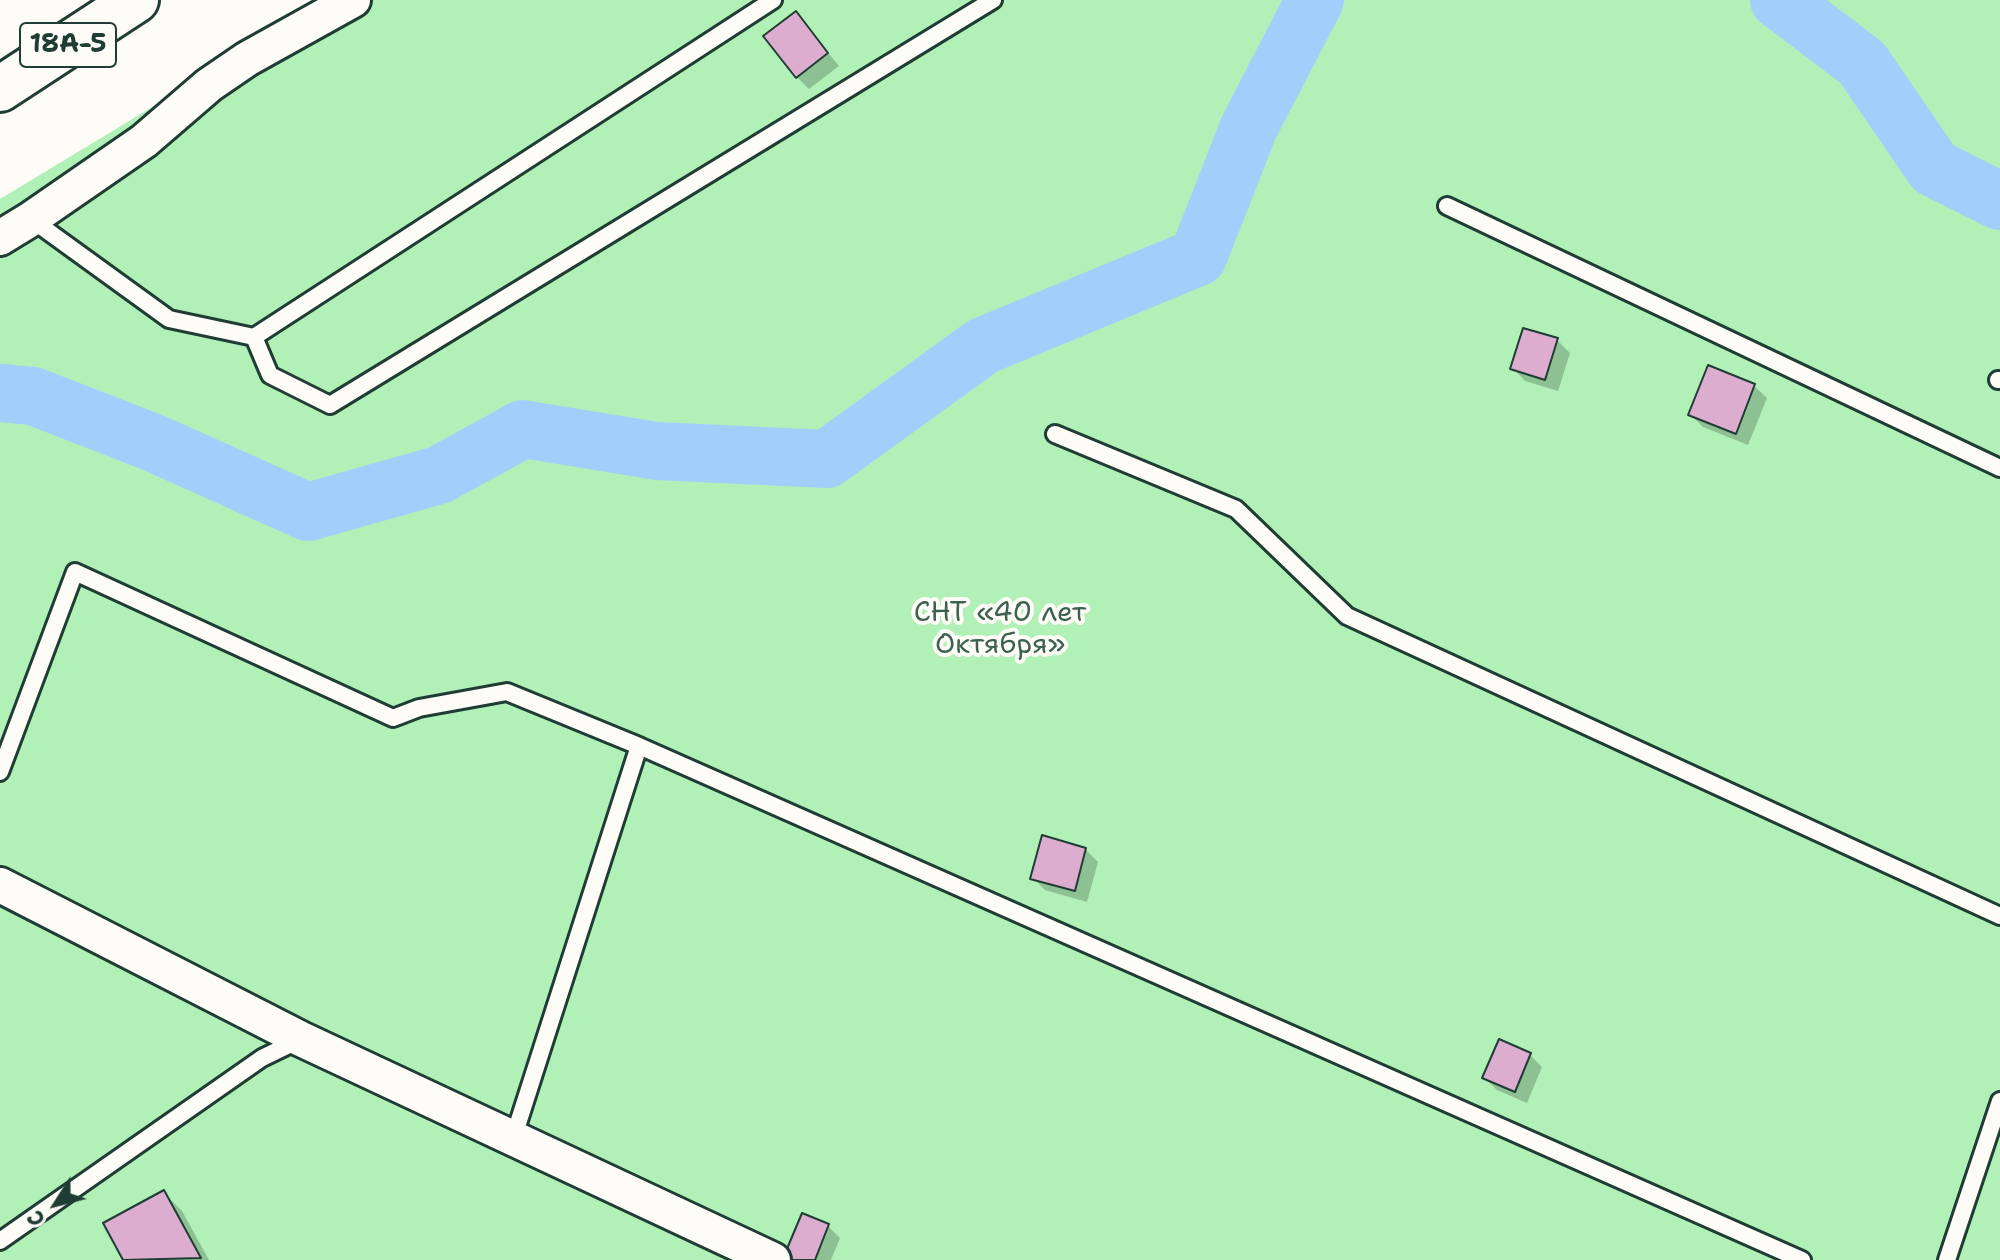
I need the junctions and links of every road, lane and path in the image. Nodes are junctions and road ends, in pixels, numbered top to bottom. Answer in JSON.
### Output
{"nodes":[{"id":1,"x":136,"y":0,"type":"edge"},
{"id":2,"x":353,"y":0,"type":"edge"},
{"id":3,"x":773,"y":0,"type":"edge"},
{"id":4,"x":993,"y":0,"type":"edge"},
{"id":5,"x":0,"y":89,"type":"edge"},
{"id":6,"x":1447,"y":206,"type":"dead end"},
{"id":7,"x":31,"y":219,"type":"junction"},
{"id":8,"x":0,"y":238,"type":"edge"},
{"id":9,"x":254,"y":337,"type":"junction"},
{"id":10,"x":1055,"y":434,"type":"dead end"},
{"id":11,"x":2000,"y":468,"type":"edge"},
{"id":12,"x":639,"y":746,"type":"junction"},
{"id":13,"x":0,"y":772,"type":"edge"},
{"id":14,"x":0,"y":885,"type":"edge"},
{"id":15,"x":2000,"y":916,"type":"edge"},
{"id":16,"x":301,"y":1039,"type":"junction"},
{"id":17,"x":2000,"y":1101,"type":"edge"},
{"id":18,"x":513,"y":1139,"type":"junction"},
{"id":19,"x":0,"y":1241,"type":"edge"},
{"id":20,"x":773,"y":1260,"type":"edge"},
{"id":21,"x":1802,"y":1260,"type":"edge"},
{"id":22,"x":1947,"y":1260,"type":"edge"}],
"edges":[{"from":1,"to":5,"type":"highway","number":"18А-5"},
{"from":2,"to":7,"type":"street"},
{"from":3,"to":9,"type":"lane"},
{"from":4,"to":9,"type":"lane"},
{"from":6,"to":11,"type":"lane"},
{"from":7,"to":8,"type":"street"},
{"from":7,"to":9,"type":"lane"},
{"from":10,"to":15,"type":"lane"},
{"from":12,"to":13,"type":"lane"},
{"from":12,"to":18,"type":"lane"},
{"from":12,"to":21,"type":"lane"},
{"from":14,"to":16,"type":"street"},
{"from":16,"to":18,"type":"street"},
{"from":16,"to":19,"type":"lane"},
{"from":17,"to":22,"type":"lane"},
{"from":18,"to":20,"type":"street"}]}
